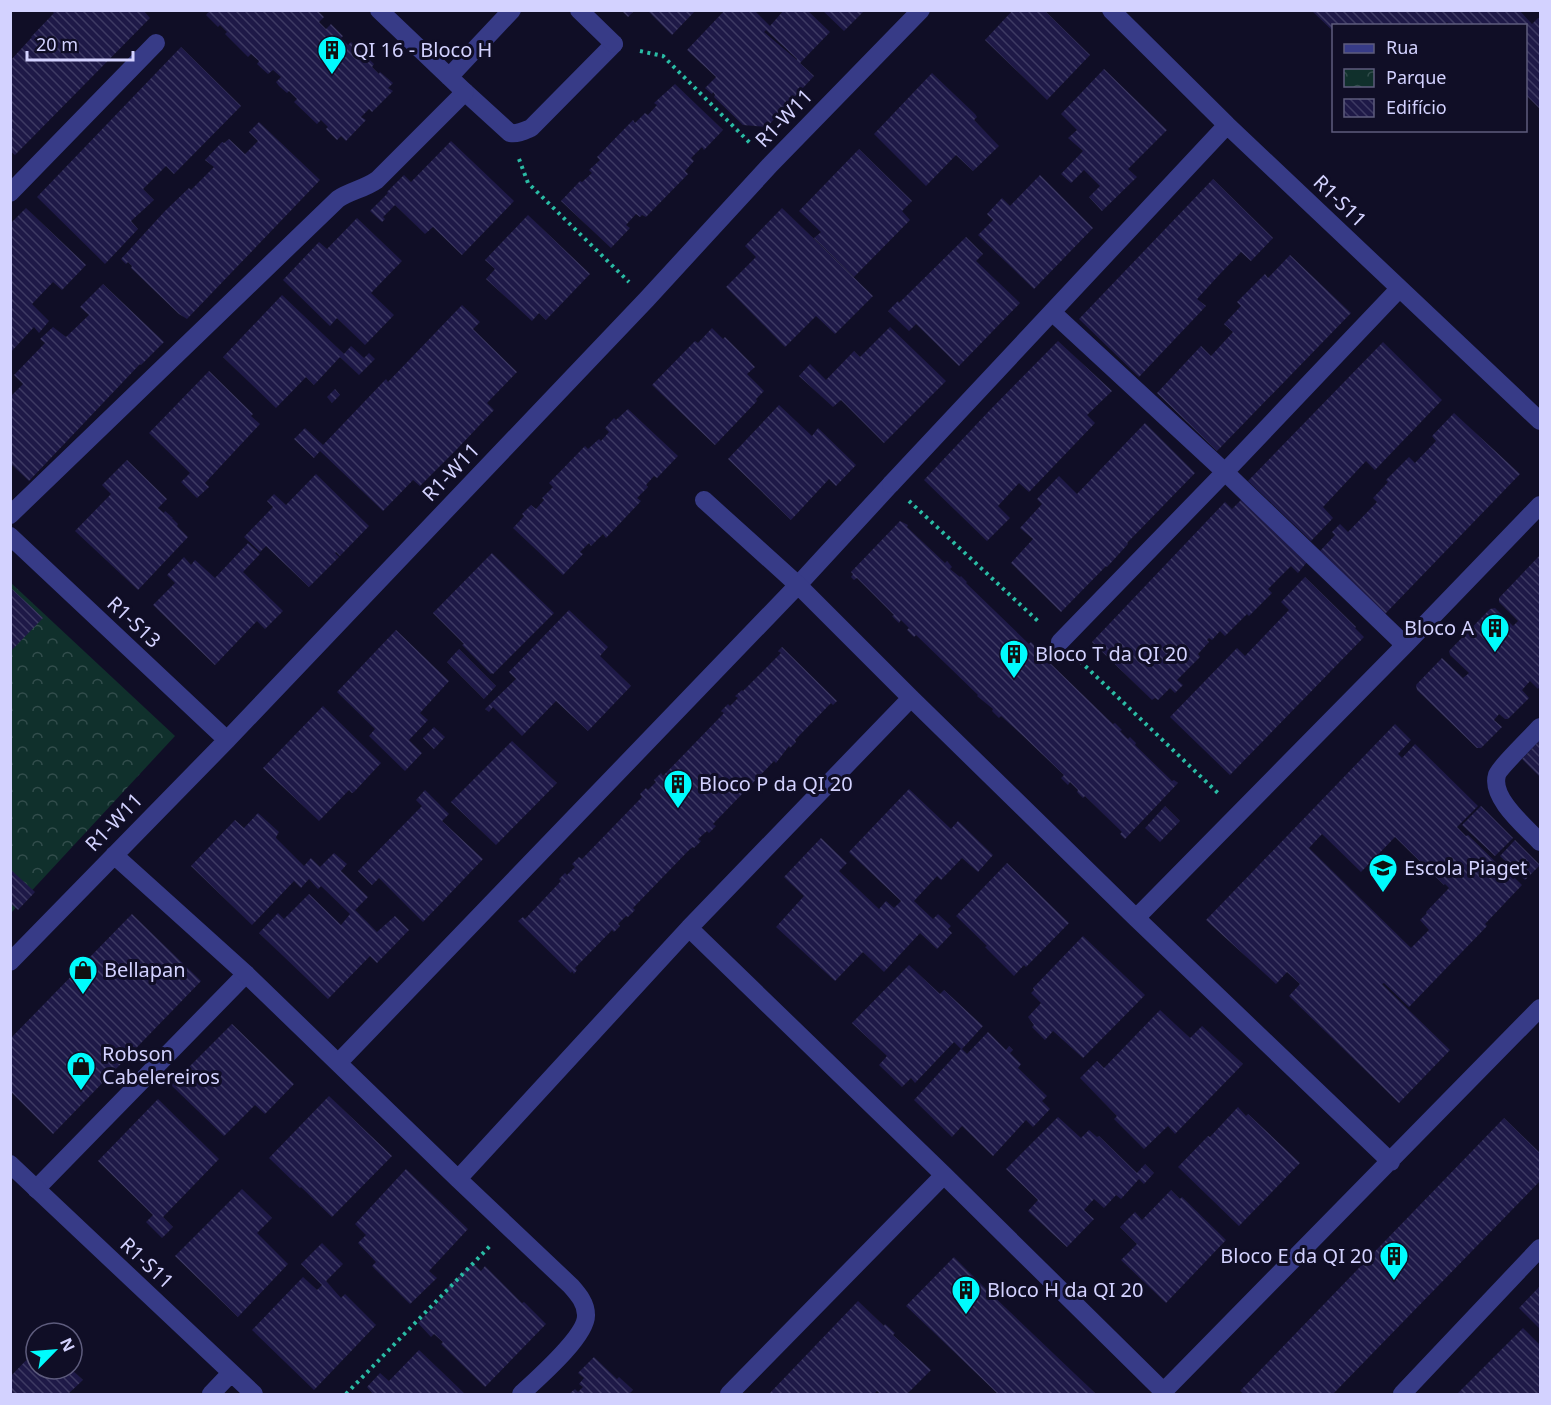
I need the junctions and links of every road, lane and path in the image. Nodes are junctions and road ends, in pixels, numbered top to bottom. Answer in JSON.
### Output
{"nodes":[{"id":1,"x":379,"y":10,"type":"edge"},
{"id":2,"x":512,"y":10,"type":"edge"},
{"id":3,"x":579,"y":10,"type":"edge"},
{"id":4,"x":921,"y":10,"type":"edge"},
{"id":5,"x":1111,"y":10,"type":"edge"},
{"id":6,"x":156,"y":43,"type":"dead end"},
{"id":7,"x":614,"y":44,"type":"junction"},
{"id":8,"x":449,"y":77,"type":"junction"},
{"id":9,"x":465,"y":92,"type":"junction"},
{"id":10,"x":1227,"y":125,"type":"junction"},
{"id":11,"x":510,"y":133,"type":"junction"},
{"id":12,"x":771,"y":164,"type":"junction"},
{"id":13,"x":10,"y":193,"type":"edge"},
{"id":14,"x":1399,"y":289,"type":"junction"},
{"id":15,"x":646,"y":299,"type":"junction"},
{"id":16,"x":1052,"y":312,"type":"junction"},
{"id":17,"x":1540,"y":421,"type":"edge"},
{"id":18,"x":1225,"y":472,"type":"junction"},
{"id":19,"x":704,"y":500,"type":"dead end"},
{"id":20,"x":1540,"y":505,"type":"edge"},
{"id":21,"x":10,"y":515,"type":"edge"},
{"id":22,"x":10,"y":536,"type":"edge"},
{"id":23,"x":798,"y":585,"type":"junction"},
{"id":24,"x":1060,"y":642,"type":"dead end"},
{"id":25,"x":1405,"y":645,"type":"junction"},
{"id":26,"x":911,"y":698,"type":"junction"},
{"id":27,"x":1540,"y":727,"type":"edge"},
{"id":28,"x":226,"y":740,"type":"junction"},
{"id":29,"x":1540,"y":842,"type":"edge"},
{"id":30,"x":114,"y":855,"type":"junction"},
{"id":31,"x":1136,"y":918,"type":"junction"},
{"id":32,"x":689,"y":928,"type":"junction"},
{"id":33,"x":10,"y":962,"type":"edge"},
{"id":34,"x":246,"y":974,"type":"junction"},
{"id":35,"x":1540,"y":1008,"type":"edge"},
{"id":36,"x":338,"y":1063,"type":"junction"},
{"id":37,"x":1391,"y":1162,"type":"junction"},
{"id":38,"x":10,"y":1164,"type":"edge"},
{"id":39,"x":944,"y":1175,"type":"junction"},
{"id":40,"x":458,"y":1179,"type":"junction"},
{"id":41,"x":36,"y":1188,"type":"junction"},
{"id":42,"x":509,"y":1226,"type":"junction"},
{"id":43,"x":1540,"y":1248,"type":"edge"},
{"id":44,"x":231,"y":1373,"type":"junction"},
{"id":45,"x":1165,"y":1393,"type":"edge"},
{"id":46,"x":211,"y":1395,"type":"edge"},
{"id":47,"x":254,"y":1395,"type":"edge"},
{"id":48,"x":346,"y":1395,"type":"edge"},
{"id":49,"x":521,"y":1395,"type":"edge"},
{"id":50,"x":729,"y":1395,"type":"edge"},
{"id":51,"x":1402,"y":1395,"type":"edge"}],
"edges":[{"from":1,"to":8,"type":"street"},
{"from":2,"to":8,"type":"street"},
{"from":3,"to":7,"type":"street"},
{"from":4,"to":12,"type":"street","name":"R1-W11"},
{"from":5,"to":10,"type":"street","name":"R1-S11"},
{"from":6,"to":13,"type":"street"},
{"from":7,"to":11,"type":"street"},
{"from":7,"to":12,"type":"path"},
{"from":8,"to":9,"type":"street"},
{"from":9,"to":11,"type":"street"},
{"from":9,"to":21,"type":"street"},
{"from":10,"to":14,"type":"street","name":"R1-S11"},
{"from":10,"to":16,"type":"street"},
{"from":11,"to":15,"type":"path"},
{"from":12,"to":15,"type":"street","name":"R1-W11"},
{"from":14,"to":17,"type":"street","name":"R1-S11"},
{"from":14,"to":18,"type":"street"},
{"from":15,"to":28,"type":"street","name":"R1-W11"},
{"from":16,"to":18,"type":"street"},
{"from":16,"to":23,"type":"street"},
{"from":18,"to":24,"type":"street"},
{"from":18,"to":25,"type":"street"},
{"from":19,"to":23,"type":"street"},
{"from":20,"to":25,"type":"street"},
{"from":22,"to":28,"type":"street","name":"R1-S13"},
{"from":23,"to":26,"type":"street"},
{"from":23,"to":36,"type":"street"},
{"from":25,"to":31,"type":"street"},
{"from":26,"to":31,"type":"street"},
{"from":26,"to":32,"type":"street"},
{"from":27,"to":29,"type":"street"},
{"from":28,"to":30,"type":"street","name":"R1-W11"},
{"from":30,"to":33,"type":"street","name":"R1-W11"},
{"from":30,"to":34,"type":"street"},
{"from":31,"to":37,"type":"street"},
{"from":32,"to":39,"type":"street"},
{"from":32,"to":40,"type":"street"},
{"from":34,"to":36,"type":"street"},
{"from":34,"to":41,"type":"street"},
{"from":35,"to":37,"type":"street"},
{"from":36,"to":40,"type":"street"},
{"from":37,"to":45,"type":"street"},
{"from":38,"to":41,"type":"street","name":"R1-S11"},
{"from":39,"to":45,"type":"street"},
{"from":39,"to":50,"type":"street"},
{"from":40,"to":42,"type":"street"},
{"from":41,"to":44,"type":"street","name":"R1-S11"},
{"from":42,"to":48,"type":"path"},
{"from":42,"to":49,"type":"street"},
{"from":43,"to":51,"type":"street"},
{"from":44,"to":46,"type":"street"},
{"from":44,"to":47,"type":"street","name":"R1-S11"}]}
